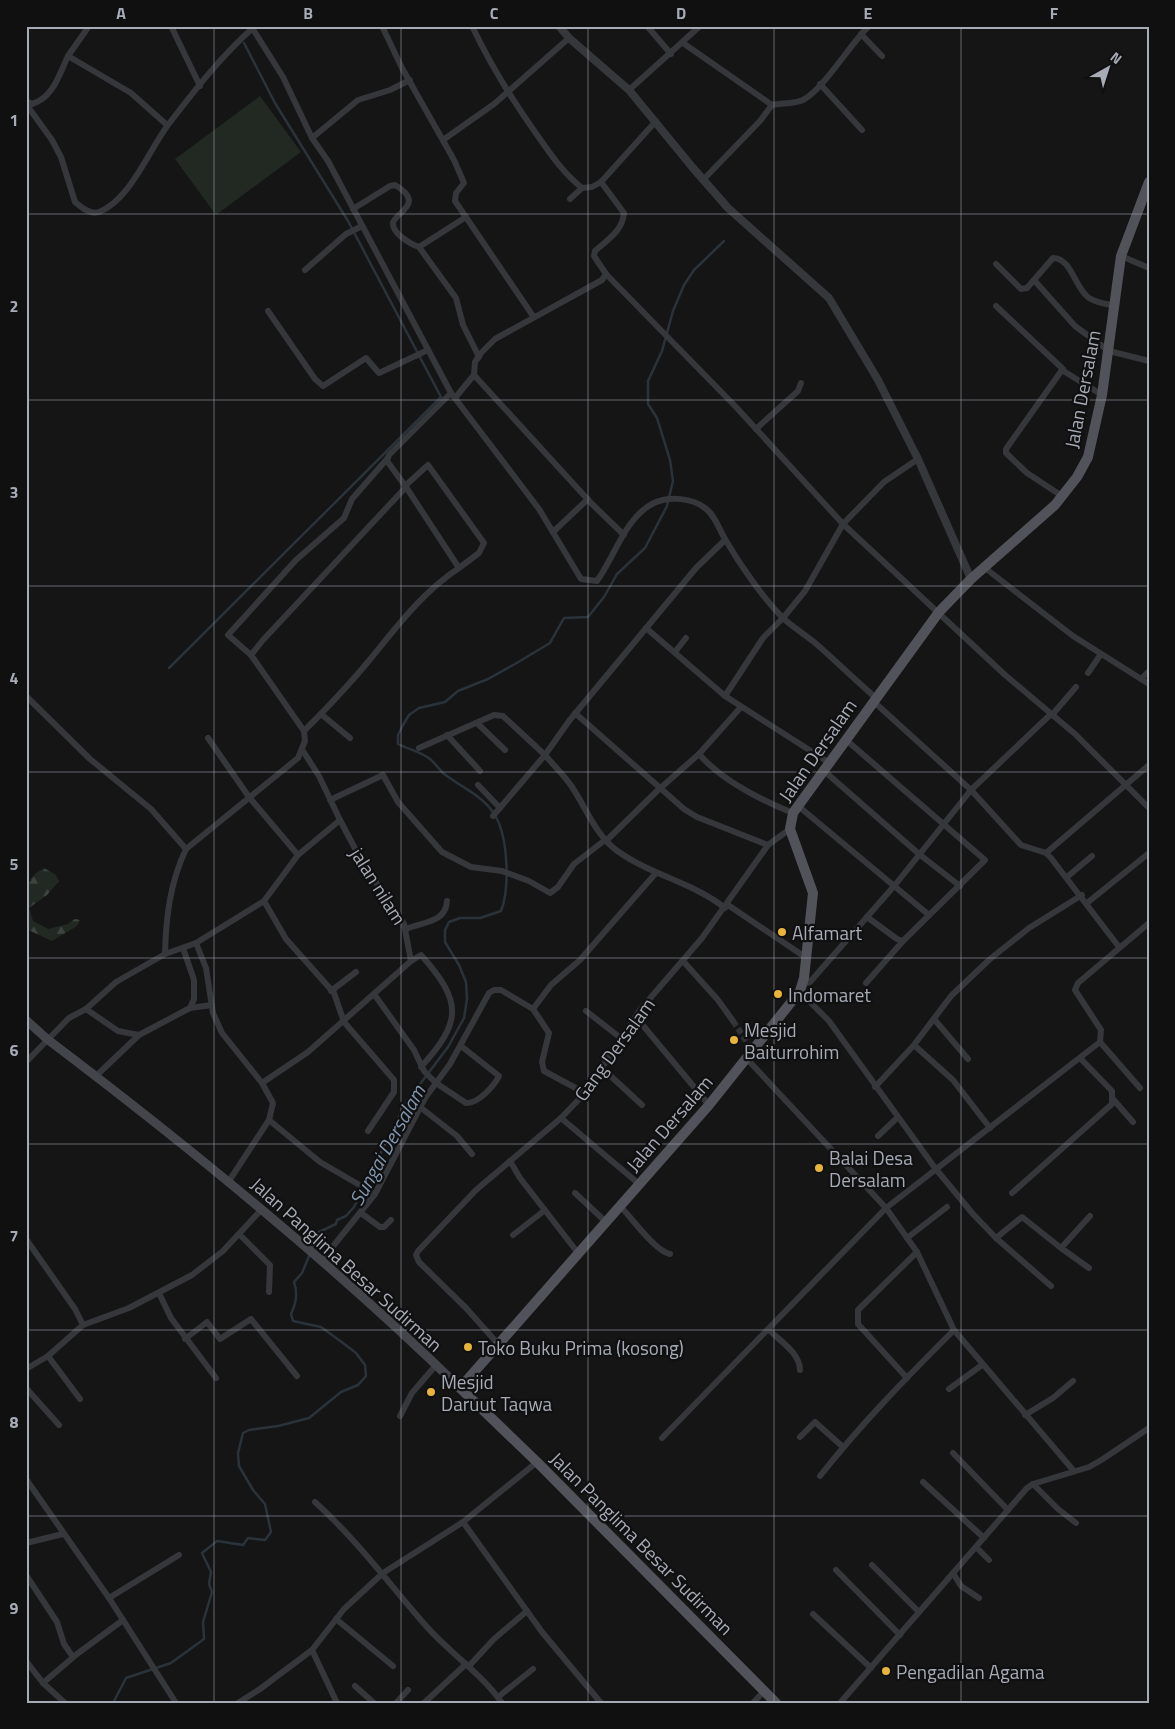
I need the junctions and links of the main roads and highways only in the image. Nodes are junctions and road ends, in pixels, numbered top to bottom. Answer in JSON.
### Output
{"nodes":[{"id":1,"x":1149,"y":182,"type":"edge"},
{"id":2,"x":26,"y":1020,"type":"edge"},
{"id":3,"x":460,"y":1388,"type":"junction"},
{"id":4,"x":776,"y":1703,"type":"edge"}],
"edges":[{"from":1,"to":3,"type":"main road","name":"Jalan Dersalam"},
{"from":2,"to":3,"type":"main road","name":"Jalan Panglima Besar Sudirman"},
{"from":3,"to":4,"type":"main road","name":"Jalan Panglima Besar Sudirman"}]}
